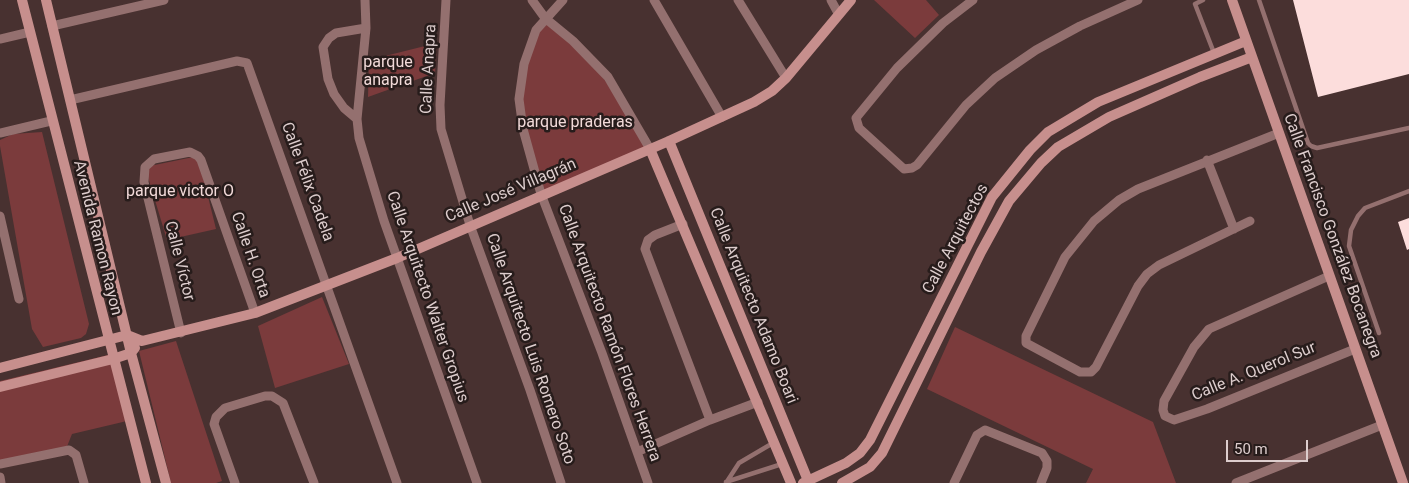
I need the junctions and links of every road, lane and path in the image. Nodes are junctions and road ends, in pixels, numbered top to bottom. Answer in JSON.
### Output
{"nodes":[{"id":1,"x":22,"y":0,"type":"edge"},
{"id":2,"x":46,"y":0,"type":"edge"},
{"id":3,"x":164,"y":0,"type":"edge"},
{"id":4,"x":365,"y":0,"type":"edge"},
{"id":5,"x":446,"y":0,"type":"edge"},
{"id":6,"x":532,"y":0,"type":"edge"},
{"id":7,"x":564,"y":0,"type":"edge"},
{"id":8,"x":654,"y":0,"type":"edge"},
{"id":9,"x":738,"y":0,"type":"edge"},
{"id":10,"x":831,"y":0,"type":"edge"},
{"id":11,"x":852,"y":0,"type":"edge"},
{"id":12,"x":973,"y":0,"type":"edge"},
{"id":13,"x":1138,"y":0,"type":"edge"},
{"id":14,"x":1203,"y":0,"type":"edge"},
{"id":15,"x":1232,"y":0,"type":"edge"},
{"id":16,"x":1259,"y":0,"type":"edge"},
{"id":17,"x":838,"y":13,"type":"junction"},
{"id":18,"x":545,"y":18,"type":"junction"},
{"id":19,"x":52,"y":26,"type":"junction"},
{"id":20,"x":366,"y":28,"type":"junction"},
{"id":21,"x":30,"y":32,"type":"junction"},
{"id":22,"x":0,"y":40,"type":"edge"},
{"id":23,"x":1246,"y":41,"type":"junction"},
{"id":24,"x":1214,"y":53,"type":"junction"},
{"id":25,"x":1252,"y":57,"type":"junction"},
{"id":26,"x":786,"y":78,"type":"junction"},
{"id":27,"x":70,"y":100,"type":"junction"},
{"id":28,"x":722,"y":118,"type":"junction"},
{"id":29,"x":357,"y":119,"type":"junction"},
{"id":30,"x":51,"y":121,"type":"junction"},
{"id":31,"x":1409,"y":128,"type":"edge"},
{"id":32,"x":1048,"y":132,"type":"junction"},
{"id":33,"x":1279,"y":133,"type":"junction"},
{"id":34,"x":0,"y":134,"type":"edge"},
{"id":35,"x":669,"y":141,"type":"junction"},
{"id":36,"x":1058,"y":147,"type":"junction"},
{"id":37,"x":650,"y":149,"type":"junction"},
{"id":38,"x":194,"y":153,"type":"joint"},
{"id":39,"x":1207,"y":160,"type":"junction"},
{"id":40,"x":1409,"y":191,"type":"edge"},
{"id":41,"x":541,"y":194,"type":"junction"},
{"id":42,"x":0,"y":216,"type":"edge"},
{"id":43,"x":1250,"y":222,"type":"dead end"},
{"id":44,"x":683,"y":224,"type":"junction"},
{"id":45,"x":470,"y":225,"type":"junction"},
{"id":46,"x":1234,"y":229,"type":"junction"},
{"id":47,"x":397,"y":258,"type":"junction"},
{"id":48,"x":1330,"y":276,"type":"junction"},
{"id":49,"x":328,"y":286,"type":"junction"},
{"id":50,"x":19,"y":299,"type":"dead end"},
{"id":51,"x":255,"y":313,"type":"junction"},
{"id":52,"x":181,"y":333,"type":"junction"},
{"id":53,"x":1379,"y":333,"type":"dead end"},
{"id":54,"x":127,"y":335,"type":"junction"},
{"id":55,"x":107,"y":340,"type":"junction"},
{"id":56,"x":142,"y":341,"type":"junction"},
{"id":57,"x":1355,"y":348,"type":"junction"},
{"id":58,"x":916,"y":351,"type":"junction"},
{"id":59,"x":131,"y":353,"type":"junction"},
{"id":60,"x":930,"y":358,"type":"junction"},
{"id":61,"x":113,"y":359,"type":"junction"},
{"id":62,"x":0,"y":368,"type":"edge"},
{"id":63,"x":0,"y":387,"type":"edge"},
{"id":64,"x":758,"y":402,"type":"junction"},
{"id":65,"x":710,"y":420,"type":"junction"},
{"id":66,"x":1382,"y":425,"type":"junction"},
{"id":67,"x":775,"y":442,"type":"junction"},
{"id":68,"x":637,"y":452,"type":"junction"},
{"id":69,"x":0,"y":464,"type":"edge"},
{"id":70,"x":783,"y":464,"type":"junction"},
{"id":71,"x":0,"y":477,"type":"edge"},
{"id":72,"x":726,"y":482,"type":"edge"},
{"id":73,"x":807,"y":482,"type":"edge"},
{"id":74,"x":2,"y":483,"type":"edge"},
{"id":75,"x":84,"y":483,"type":"edge"},
{"id":76,"x":146,"y":483,"type":"edge"},
{"id":77,"x":166,"y":483,"type":"edge"},
{"id":78,"x":235,"y":483,"type":"edge"},
{"id":79,"x":314,"y":483,"type":"edge"},
{"id":80,"x":397,"y":483,"type":"edge"},
{"id":81,"x":477,"y":483,"type":"edge"},
{"id":82,"x":561,"y":483,"type":"edge"},
{"id":83,"x":648,"y":483,"type":"edge"},
{"id":84,"x":791,"y":483,"type":"edge"},
{"id":85,"x":842,"y":483,"type":"edge"},
{"id":86,"x":954,"y":483,"type":"edge"},
{"id":87,"x":1041,"y":483,"type":"edge"},
{"id":88,"x":1236,"y":483,"type":"edge"},
{"id":89,"x":1403,"y":483,"type":"edge"}],
"edges":[{"from":1,"to":21,"type":"street","name":"Avenida Ramon Rayon"},
{"from":2,"to":19,"type":"street","name":"Avenida Ramon Rayon"},
{"from":3,"to":19,"type":"street"},
{"from":4,"to":20,"type":"street","name":"Calle Arquitecto Walter Gropius"},
{"from":5,"to":45,"type":"street","name":"Calle Anapra"},
{"from":6,"to":18,"type":"street"},
{"from":7,"to":18,"type":"street","name":"Calle Arquitecto Ramón Flores Herrera"},
{"from":8,"to":28,"type":"street"},
{"from":9,"to":26,"type":"street"},
{"from":10,"to":17,"type":"street"},
{"from":11,"to":17,"type":"street","name":"Calle José Villagrán"},
{"from":12,"to":13,"type":"street"},
{"from":14,"to":24,"type":"lane"},
{"from":15,"to":23,"type":"street","name":"Calle Francisco González Bocanegra"},
{"from":16,"to":31,"type":"lane"},
{"from":17,"to":26,"type":"street","name":"Calle José Villagrán"},
{"from":18,"to":37,"type":"street"},
{"from":18,"to":41,"type":"street","name":"Calle Arquitecto Ramón Flores Herrera"},
{"from":19,"to":27,"type":"street","name":"Avenida Ramon Rayon"},
{"from":20,"to":29,"type":"street","name":"Calle Arquitecto Walter Gropius"},
{"from":20,"to":29,"type":"street"},
{"from":21,"to":22,"type":"street"},
{"from":21,"to":30,"type":"street","name":"Avenida Ramon Rayon"},
{"from":23,"to":24,"type":"street","name":"Calle Arquitectos"},
{"from":23,"to":25,"type":"street","name":"Calle Francisco González Bocanegra"},
{"from":24,"to":32,"type":"street","name":"Calle Arquitectos"},
{"from":25,"to":33,"type":"street","name":"Calle Francisco González Bocanegra"},
{"from":25,"to":36,"type":"street","name":"Calle Arquitectos"},
{"from":26,"to":28,"type":"street","name":"Calle José Villagrán"},
{"from":27,"to":49,"type":"street","name":"Calle Félix Cadela"},
{"from":27,"to":54,"type":"street","name":"Avenida Ramon Rayon"},
{"from":28,"to":35,"type":"street","name":"Calle José Villagrán"},
{"from":29,"to":47,"type":"street","name":"Calle Arquitecto Walter Gropius"},
{"from":30,"to":34,"type":"street"},
{"from":30,"to":55,"type":"street","name":"Avenida Ramon Rayon"},
{"from":32,"to":36,"type":"street"},
{"from":32,"to":58,"type":"street","name":"Calle Arquitectos"},
{"from":33,"to":39,"type":"street"},
{"from":33,"to":48,"type":"street","name":"Calle Francisco González Bocanegra"},
{"from":35,"to":37,"type":"street","name":"Calle José Villagrán"},
{"from":35,"to":73,"type":"street","name":"Calle Arquitecto Adamo Boari"},
{"from":36,"to":60,"type":"street","name":"Calle Arquitectos"},
{"from":37,"to":41,"type":"street","name":"Calle José Villagrán"},
{"from":37,"to":44,"type":"street","name":"Calle Arquitecto Adamo Boari"},
{"from":38,"to":51,"type":"street","name":"Calle H. Orta"},
{"from":38,"to":52,"type":"street","name":"Calle Víctor"},
{"from":39,"to":46,"type":"street"},
{"from":39,"to":46,"type":"street"},
{"from":40,"to":53,"type":"lane"},
{"from":41,"to":45,"type":"street","name":"Calle José Villagrán"},
{"from":41,"to":68,"type":"street","name":"Calle Arquitecto Ramón Flores Herrera"},
{"from":42,"to":50,"type":"street"},
{"from":43,"to":46,"type":"street"},
{"from":44,"to":64,"type":"street","name":"Calle Arquitecto Adamo Boari"},
{"from":44,"to":65,"type":"street"},
{"from":45,"to":47,"type":"street","name":"Calle José Villagrán"},
{"from":45,"to":82,"type":"street","name":"Calle Arquitecto Luis Romero Soto"},
{"from":47,"to":49,"type":"street","name":"Calle José Villagrán"},
{"from":47,"to":81,"type":"street","name":"Calle Arquitecto Walter Gropius"},
{"from":48,"to":57,"type":"street","name":"Calle Francisco González Bocanegra"},
{"from":48,"to":57,"type":"street","name":"Calle A. Querol Sur"},
{"from":49,"to":51,"type":"street","name":"Calle José Villagrán"},
{"from":49,"to":80,"type":"street","name":"Calle Félix Cadela"},
{"from":51,"to":52,"type":"street","name":"Calle José Villagrán"},
{"from":52,"to":56,"type":"street","name":"Calle José Villagrán"},
{"from":54,"to":55,"type":"street"},
{"from":54,"to":56,"type":"street"},
{"from":54,"to":59,"type":"street","name":"Avenida Ramon Rayon"},
{"from":55,"to":61,"type":"street","name":"Avenida Ramon Rayon"},
{"from":55,"to":62,"type":"street"},
{"from":56,"to":59,"type":"street"},
{"from":57,"to":66,"type":"street","name":"Calle Francisco González Bocanegra"},
{"from":58,"to":60,"type":"street"},
{"from":58,"to":73,"type":"street","name":"Calle Arquitectos"},
{"from":59,"to":61,"type":"street"},
{"from":59,"to":77,"type":"street","name":"Avenida Ramon Rayon"},
{"from":60,"to":85,"type":"street","name":"Calle Arquitectos"},
{"from":61,"to":63,"type":"street"},
{"from":61,"to":76,"type":"street","name":"Avenida Ramon Rayon"},
{"from":64,"to":65,"type":"street"},
{"from":64,"to":67,"type":"street","name":"Calle Arquitecto Adamo Boari"},
{"from":65,"to":68,"type":"street"},
{"from":66,"to":88,"type":"street"},
{"from":66,"to":89,"type":"street","name":"Calle Francisco González Bocanegra"},
{"from":67,"to":70,"type":"street","name":"Calle Arquitecto Adamo Boari"},
{"from":67,"to":72,"type":"lane"},
{"from":68,"to":83,"type":"street","name":"Calle Arquitecto Ramón Flores Herrera"},
{"from":69,"to":75,"type":"street"},
{"from":70,"to":72,"type":"lane"},
{"from":70,"to":84,"type":"street","name":"Calle Arquitecto Adamo Boari"},
{"from":71,"to":74,"type":"street"},
{"from":78,"to":79,"type":"street"},
{"from":86,"to":87,"type":"street"}]}
